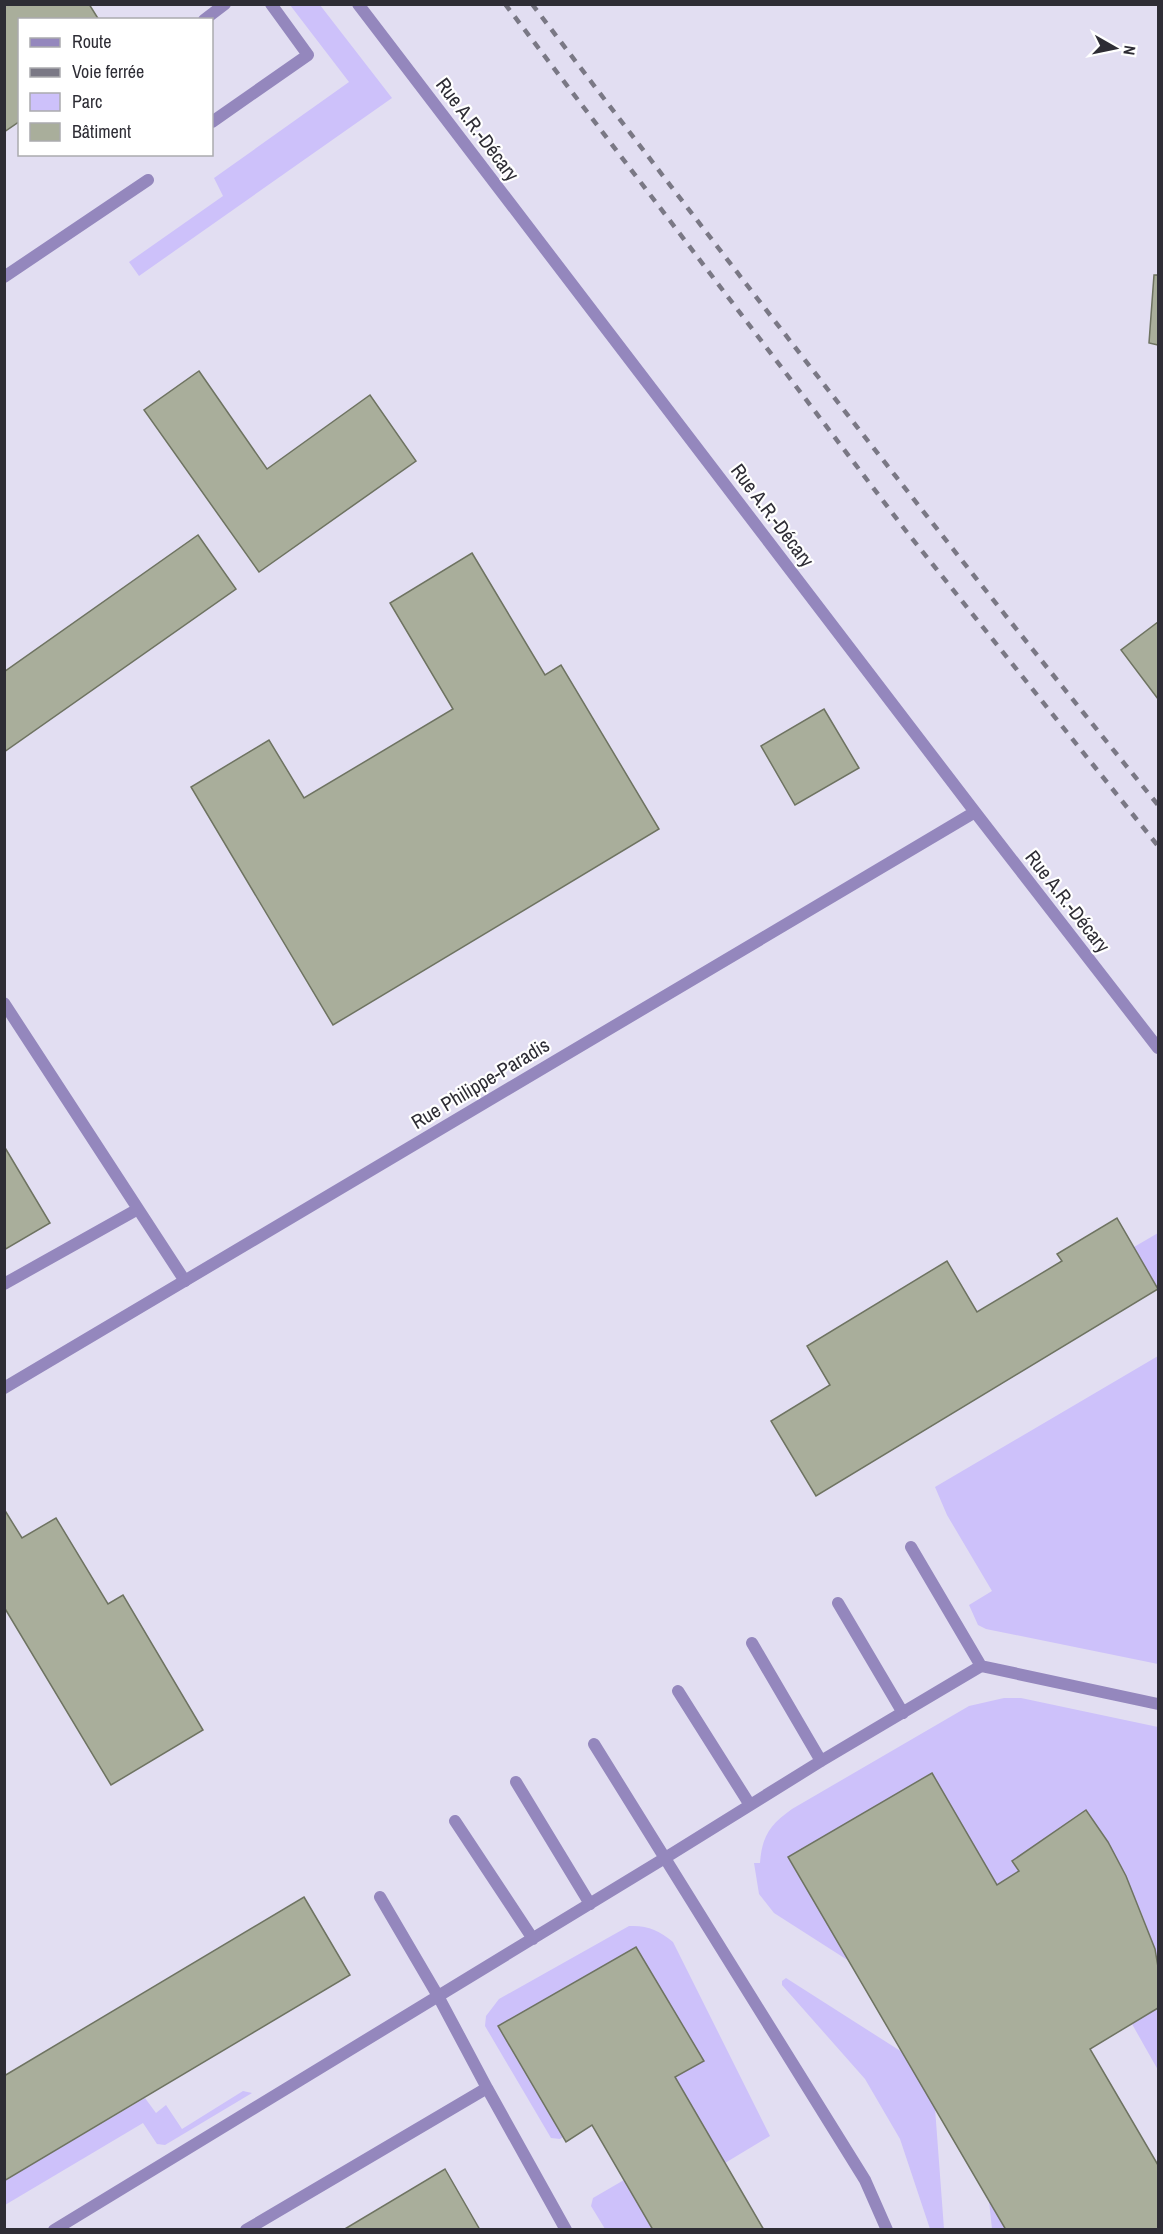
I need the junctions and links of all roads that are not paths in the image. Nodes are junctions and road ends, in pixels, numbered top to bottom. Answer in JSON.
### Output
{"nodes":[{"id":1,"x":225,"y":4,"type":"edge"},
{"id":2,"x":271,"y":4,"type":"edge"},
{"id":3,"x":358,"y":4,"type":"edge"},
{"id":4,"x":207,"y":18,"type":"edge"},
{"id":5,"x":213,"y":121,"type":"edge"},
{"id":6,"x":148,"y":180,"type":"dead end"},
{"id":7,"x":4,"y":277,"type":"edge"},
{"id":8,"x":975,"y":812,"type":"junction"},
{"id":9,"x":4,"y":1003,"type":"edge"},
{"id":10,"x":1158,"y":1048,"type":"edge"},
{"id":11,"x":138,"y":1209,"type":"junction"},
{"id":12,"x":185,"y":1281,"type":"junction"},
{"id":13,"x":4,"y":1284,"type":"edge"},
{"id":14,"x":4,"y":1388,"type":"edge"},
{"id":15,"x":911,"y":1547,"type":"dead end"},
{"id":16,"x":838,"y":1603,"type":"dead end"},
{"id":17,"x":752,"y":1643,"type":"dead end"},
{"id":18,"x":981,"y":1666,"type":"junction"},
{"id":19,"x":678,"y":1691,"type":"dead end"},
{"id":20,"x":1158,"y":1704,"type":"edge"},
{"id":21,"x":903,"y":1713,"type":"junction"},
{"id":22,"x":594,"y":1744,"type":"dead end"},
{"id":23,"x":821,"y":1761,"type":"junction"},
{"id":24,"x":516,"y":1782,"type":"dead end"},
{"id":25,"x":750,"y":1805,"type":"junction"},
{"id":26,"x":455,"y":1821,"type":"dead end"},
{"id":27,"x":665,"y":1858,"type":"junction"},
{"id":28,"x":380,"y":1897,"type":"dead end"},
{"id":29,"x":590,"y":1904,"type":"junction"},
{"id":30,"x":533,"y":1939,"type":"junction"},
{"id":31,"x":438,"y":1996,"type":"junction"},
{"id":32,"x":487,"y":2088,"type":"junction"},
{"id":33,"x":54,"y":2229,"type":"edge"},
{"id":34,"x":246,"y":2229,"type":"edge"},
{"id":35,"x":566,"y":2229,"type":"edge"},
{"id":36,"x":887,"y":2229,"type":"edge"}],
"edges":[{"from":1,"to":4,"type":"street"},
{"from":2,"to":5,"type":"street"},
{"from":3,"to":8,"type":"street","name":"Rue A.R.-Décary"},
{"from":6,"to":7,"type":"street"},
{"from":8,"to":10,"type":"street","name":"Rue A.R.-Décary"},
{"from":8,"to":12,"type":"street","name":"Rue Philippe-Paradis"},
{"from":9,"to":11,"type":"street"},
{"from":11,"to":12,"type":"street"},
{"from":11,"to":13,"type":"street"},
{"from":12,"to":14,"type":"street","name":"Rue Philippe-Paradis"},
{"from":15,"to":18,"type":"street"},
{"from":16,"to":21,"type":"street"},
{"from":17,"to":23,"type":"street"},
{"from":18,"to":20,"type":"street"},
{"from":18,"to":21,"type":"street"},
{"from":19,"to":25,"type":"street"},
{"from":21,"to":23,"type":"street"},
{"from":22,"to":27,"type":"street"},
{"from":23,"to":25,"type":"street"},
{"from":24,"to":29,"type":"street"},
{"from":25,"to":27,"type":"street"},
{"from":26,"to":30,"type":"street"},
{"from":27,"to":29,"type":"street"},
{"from":27,"to":36,"type":"street"},
{"from":28,"to":31,"type":"street"},
{"from":29,"to":30,"type":"street"},
{"from":30,"to":31,"type":"street"},
{"from":31,"to":32,"type":"street"},
{"from":31,"to":33,"type":"street"},
{"from":32,"to":34,"type":"street"},
{"from":32,"to":35,"type":"street"}]}
